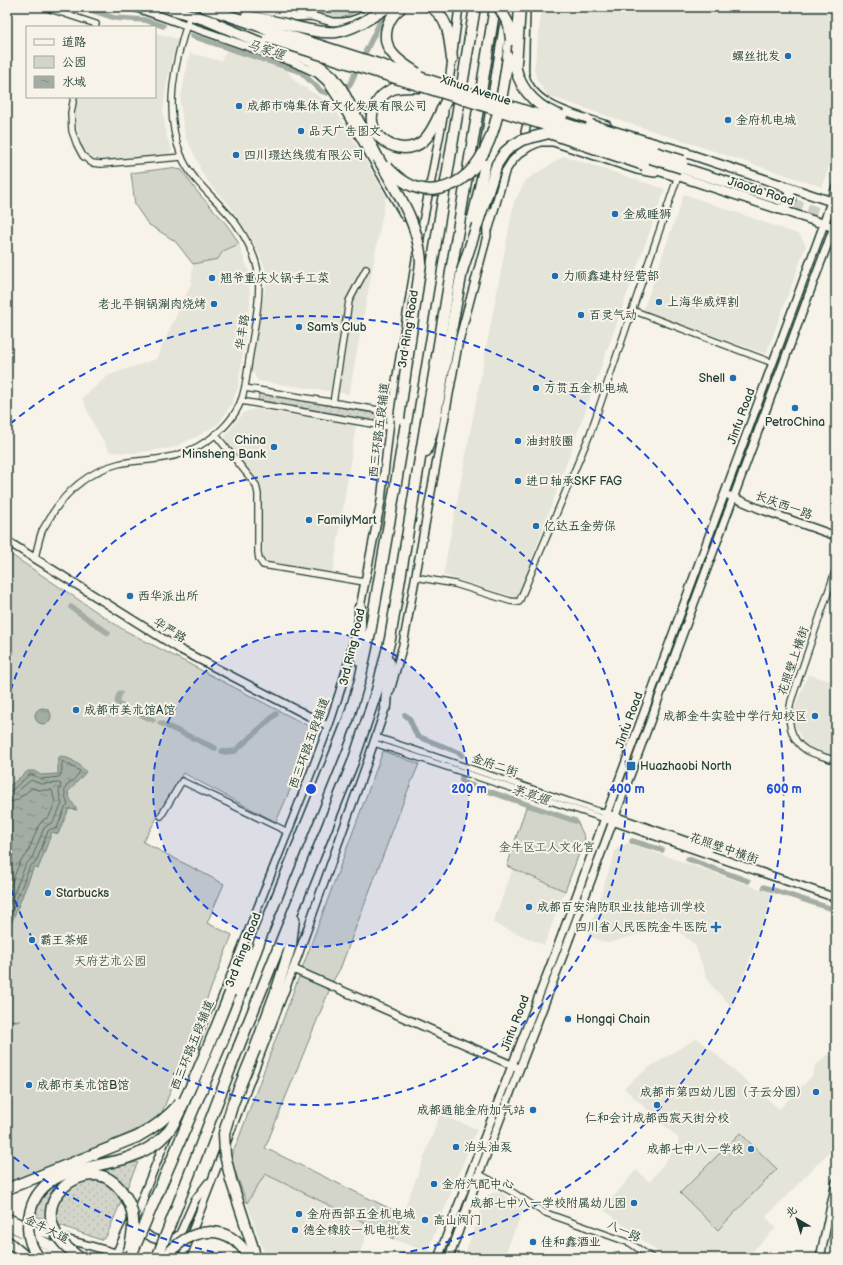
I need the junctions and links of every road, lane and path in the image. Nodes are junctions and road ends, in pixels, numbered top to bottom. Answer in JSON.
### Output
{"nodes":[{"id":1,"x":44,"y":7,"type":"edge"},
{"id":2,"x":134,"y":7,"type":"edge"},
{"id":3,"x":164,"y":7,"type":"edge"},
{"id":4,"x":250,"y":7,"type":"edge"},
{"id":5,"x":376,"y":7,"type":"edge"},
{"id":6,"x":388,"y":7,"type":"edge"},
{"id":7,"x":402,"y":7,"type":"edge"},
{"id":8,"x":431,"y":7,"type":"edge"},
{"id":9,"x":459,"y":7,"type":"edge"},
{"id":10,"x":475,"y":7,"type":"edge"},
{"id":11,"x":495,"y":7,"type":"edge"},
{"id":12,"x":499,"y":7,"type":"edge"},
{"id":13,"x":512,"y":7,"type":"edge"},
{"id":14,"x":520,"y":7,"type":"edge"},
{"id":15,"x":526,"y":7,"type":"edge"},
{"id":16,"x":209,"y":8,"type":"edge"},
{"id":17,"x":190,"y":15,"type":"junction"},
{"id":18,"x":95,"y":26,"type":"edge"},
{"id":19,"x":186,"y":26,"type":"junction"},
{"id":20,"x":269,"y":33,"type":"junction"},
{"id":21,"x":511,"y":40,"type":"junction"},
{"id":22,"x":452,"y":59,"type":"junction"},
{"id":23,"x":426,"y":83,"type":"junction"},
{"id":24,"x":74,"y":98,"type":"edge"},
{"id":25,"x":545,"y":100,"type":"junction"},
{"id":26,"x":446,"y":101,"type":"junction"},
{"id":27,"x":553,"y":113,"type":"junction"},
{"id":28,"x":574,"y":130,"type":"junction"},
{"id":29,"x":616,"y":132,"type":"junction"},
{"id":30,"x":549,"y":133,"type":"junction"},
{"id":31,"x":492,"y":134,"type":"junction"},
{"id":32,"x":591,"y":136,"type":"junction"},
{"id":33,"x":529,"y":146,"type":"junction"},
{"id":34,"x":610,"y":154,"type":"junction"},
{"id":35,"x":182,"y":157,"type":"junction"},
{"id":36,"x":378,"y":158,"type":"junction"},
{"id":37,"x":682,"y":165,"type":"junction"},
{"id":38,"x":836,"y":188,"type":"edge"},
{"id":39,"x":780,"y":196,"type":"junction"},
{"id":40,"x":834,"y":202,"type":"edge"},
{"id":41,"x":824,"y":224,"type":"junction"},
{"id":42,"x":835,"y":225,"type":"edge"},
{"id":43,"x":487,"y":236,"type":"junction"},
{"id":44,"x":416,"y":257,"type":"junction"},
{"id":45,"x":366,"y":269,"type":"dead end"},
{"id":46,"x":462,"y":271,"type":"junction"},
{"id":47,"x":632,"y":310,"type":"junction"},
{"id":48,"x":773,"y":363,"type":"junction"},
{"id":49,"x":245,"y":388,"type":"junction"},
{"id":50,"x":241,"y":400,"type":"junction"},
{"id":51,"x":333,"y":403,"type":"junction"},
{"id":52,"x":395,"y":415,"type":"junction"},
{"id":53,"x":389,"y":427,"type":"junction"},
{"id":54,"x":215,"y":434,"type":"junction"},
{"id":55,"x":395,"y":489,"type":"junction"},
{"id":56,"x":725,"y":494,"type":"junction"},
{"id":57,"x":414,"y":495,"type":"junction"},
{"id":58,"x":733,"y":498,"type":"junction"},
{"id":59,"x":836,"y":536,"type":"edge"},
{"id":60,"x":7,"y":542,"type":"edge"},
{"id":61,"x":35,"y":558,"type":"junction"},
{"id":62,"x":836,"y":569,"type":"edge"},
{"id":63,"x":415,"y":577,"type":"junction"},
{"id":64,"x":364,"y":582,"type":"junction"},
{"id":65,"x":360,"y":607,"type":"junction"},
{"id":66,"x":390,"y":639,"type":"junction"},
{"id":67,"x":360,"y":680,"type":"junction"},
{"id":68,"x":386,"y":706,"type":"junction"},
{"id":69,"x":328,"y":726,"type":"junction"},
{"id":70,"x":375,"y":740,"type":"junction"},
{"id":71,"x":836,"y":760,"type":"edge"},
{"id":72,"x":161,"y":816,"type":"dead end"},
{"id":73,"x":606,"y":817,"type":"junction"},
{"id":74,"x":614,"y":819,"type":"junction"},
{"id":75,"x":288,"y":832,"type":"junction"},
{"id":76,"x":836,"y":893,"type":"edge"},
{"id":77,"x":836,"y":898,"type":"edge"},
{"id":78,"x":296,"y":904,"type":"junction"},
{"id":79,"x":264,"y":929,"type":"junction"},
{"id":80,"x":293,"y":969,"type":"junction"},
{"id":81,"x":512,"y":1066,"type":"junction"},
{"id":82,"x":520,"y":1069,"type":"junction"},
{"id":83,"x":191,"y":1086,"type":"junction"},
{"id":84,"x":479,"y":1174,"type":"junction"},
{"id":85,"x":213,"y":1177,"type":"junction"},
{"id":86,"x":836,"y":1182,"type":"edge"},
{"id":87,"x":7,"y":1189,"type":"edge"},
{"id":88,"x":146,"y":1189,"type":"junction"},
{"id":89,"x":7,"y":1218,"type":"edge"},
{"id":90,"x":7,"y":1224,"type":"edge"},
{"id":91,"x":7,"y":1236,"type":"edge"},
{"id":92,"x":7,"y":1241,"type":"edge"},
{"id":93,"x":7,"y":1246,"type":"edge"},
{"id":94,"x":115,"y":1255,"type":"edge"},
{"id":95,"x":255,"y":1255,"type":"edge"},
{"id":96,"x":27,"y":1258,"type":"edge"},
{"id":97,"x":30,"y":1258,"type":"edge"},
{"id":98,"x":39,"y":1258,"type":"edge"},
{"id":99,"x":53,"y":1258,"type":"edge"},
{"id":100,"x":75,"y":1258,"type":"edge"},
{"id":101,"x":80,"y":1258,"type":"edge"},
{"id":102,"x":128,"y":1258,"type":"edge"},
{"id":103,"x":157,"y":1258,"type":"edge"},
{"id":104,"x":165,"y":1258,"type":"edge"},
{"id":105,"x":182,"y":1258,"type":"edge"},
{"id":106,"x":249,"y":1258,"type":"edge"},
{"id":107,"x":438,"y":1258,"type":"edge"},
{"id":108,"x":449,"y":1258,"type":"edge"},
{"id":109,"x":652,"y":1258,"type":"edge"},
{"id":110,"x":820,"y":1258,"type":"edge"}],
"edges":[{"from":1,"to":18,"type":"street"},
{"from":2,"to":19,"type":"street"},
{"from":3,"to":17,"type":"highway","name":"Xihua Avenue"},
{"from":4,"to":5,"type":"street"},
{"from":6,"to":20,"type":"highway","bridge":true},
{"from":7,"to":23,"type":"highway","bridge":true},
{"from":8,"to":22,"type":"highway"},
{"from":9,"to":22,"type":"street","name":"西三环路五段辅道"},
{"from":10,"to":55,"type":"highway","name":"3rd Ring Road"},
{"from":11,"to":57,"type":"highway"},
{"from":12,"to":21,"type":"highway","bridge":true},
{"from":13,"to":21,"type":"highway","bridge":true},
{"from":13,"to":43,"type":"street"},
{"from":14,"to":27,"type":"highway","bridge":true},
{"from":15,"to":25,"type":"street"},
{"from":16,"to":20,"type":"highway"},
{"from":17,"to":19,"type":"street","name":"华丰路"},
{"from":17,"to":20,"type":"highway","name":"Xihua Avenue"},
{"from":19,"to":35,"type":"street","name":"华丰路"},
{"from":19,"to":44,"type":"street"},
{"from":20,"to":23,"type":"highway","name":"Xihua Avenue","bridge":true},
{"from":20,"to":36,"type":"highway"},
{"from":21,"to":31,"type":"highway","bridge":true},
{"from":22,"to":26,"type":"street","name":"西三环路五段辅道"},
{"from":23,"to":26,"type":"highway"},
{"from":23,"to":28,"type":"highway","name":"Xihua Avenue","bridge":true},
{"from":24,"to":35,"type":"street"},
{"from":25,"to":33,"type":"street"},
{"from":25,"to":37,"type":"street"},
{"from":26,"to":44,"type":"street","name":"西三环路五段辅道"},
{"from":27,"to":28,"type":"highway","bridge":true},
{"from":27,"to":29,"type":"highway","bridge":true},
{"from":28,"to":30,"type":"highway","bridge":true},
{"from":28,"to":32,"type":"highway","name":"Xihua Avenue","bridge":true},
{"from":29,"to":32,"type":"highway","bridge":true},
{"from":29,"to":37,"type":"highway","bridge":true},
{"from":30,"to":34,"type":"highway","bridge":true},
{"from":30,"to":46,"type":"highway","bridge":true},
{"from":31,"to":36,"type":"highway","bridge":true},
{"from":31,"to":46,"type":"highway","bridge":true},
{"from":32,"to":34,"type":"highway","bridge":true},
{"from":32,"to":37,"type":"highway","name":"Xihua Avenue","bridge":true},
{"from":33,"to":37,"type":"street"},
{"from":33,"to":43,"type":"street"},
{"from":34,"to":37,"type":"highway","bridge":true},
{"from":35,"to":49,"type":"street","name":"华丰路"},
{"from":36,"to":52,"type":"highway","bridge":true},
{"from":37,"to":39,"type":"highway","name":"Xihua Avenue"},
{"from":37,"to":39,"type":"main road","name":"Jiaoda Road"},
{"from":37,"to":47,"type":"street"},
{"from":38,"to":40,"type":"main road","name":"Jinfu Road"},
{"from":39,"to":40,"type":"main road","name":"Jiaoda Road"},
{"from":39,"to":41,"type":"main road","name":"Jiaoda Road"},
{"from":40,"to":41,"type":"main road","name":"Jinfu Road"},
{"from":41,"to":42,"type":"main road","name":"Jiaoda Road"},
{"from":41,"to":48,"type":"street","name":"Jinfu Road"},
{"from":42,"to":58,"type":"street","name":"Jinfu Road"},
{"from":43,"to":63,"type":"street"},
{"from":44,"to":52,"type":"street","name":"西三环路五段辅道"},
{"from":45,"to":51,"type":"street"},
{"from":46,"to":57,"type":"highway"},
{"from":47,"to":48,"type":"street"},
{"from":47,"to":63,"type":"street"},
{"from":48,"to":56,"type":"street","name":"Jinfu Road"},
{"from":49,"to":50,"type":"street","name":"华丰路"},
{"from":49,"to":51,"type":"street"},
{"from":50,"to":53,"type":"street"},
{"from":50,"to":54,"type":"street","name":"华丰路"},
{"from":51,"to":52,"type":"street"},
{"from":52,"to":53,"type":"street","name":"西三环路五段辅道"},
{"from":52,"to":55,"type":"highway"},
{"from":53,"to":64,"type":"street","name":"西三环路五段辅道"},
{"from":54,"to":61,"type":"street","name":"华丰路"},
{"from":54,"to":64,"type":"street"},
{"from":55,"to":67,"type":"highway","name":"3rd Ring Road"},
{"from":56,"to":58,"type":"street","name":"长庆西一路"},
{"from":56,"to":73,"type":"street","name":"Jinfu Road"},
{"from":57,"to":66,"type":"highway"},
{"from":58,"to":59,"type":"street","name":"长庆西一路"},
{"from":58,"to":74,"type":"street","name":"Jinfu Road"},
{"from":60,"to":61,"type":"street","name":"华严路"},
{"from":61,"to":69,"type":"street","name":"华严路"},
{"from":62,"to":71,"type":"street","name":"花照壁上横街"},
{"from":63,"to":68,"type":"street"},
{"from":64,"to":65,"type":"street","name":"西三环路五段辅道"},
{"from":65,"to":67,"type":"highway"},
{"from":65,"to":69,"type":"street","name":"西三环路五段辅道"},
{"from":66,"to":68,"type":"highway"},
{"from":66,"to":78,"type":"highway"},
{"from":67,"to":79,"type":"highway","name":"3rd Ring Road"},
{"from":68,"to":70,"type":"street"},
{"from":69,"to":75,"type":"street","name":"西三环路五段辅道"},
{"from":70,"to":73,"type":"street","name":"金府二街"},
{"from":70,"to":80,"type":"street"},
{"from":72,"to":75,"type":"street"},
{"from":73,"to":74,"type":"street","name":"花照壁中横街"},
{"from":73,"to":81,"type":"street","name":"Jinfu Road"},
{"from":74,"to":76,"type":"street","name":"花照壁中横街"},
{"from":74,"to":77,"type":"street","name":"花照壁中横街"},
{"from":74,"to":82,"type":"street","name":"Jinfu Road"},
{"from":75,"to":88,"type":"street","name":"西三环路五段辅道"},
{"from":78,"to":95,"type":"highway","bridge":true},
{"from":78,"to":103,"type":"highway","bridge":true},
{"from":79,"to":83,"type":"highway","bridge":true},
{"from":79,"to":102,"type":"highway","name":"3rd Ring Road","bridge":true},
{"from":80,"to":81,"type":"street"},
{"from":80,"to":85,"type":"street"},
{"from":81,"to":82,"type":"street"},
{"from":81,"to":107,"type":"street","name":"Jinfu Road"},
{"from":82,"to":84,"type":"street","name":"Jinfu Road"},
{"from":83,"to":87,"type":"highway","bridge":true},
{"from":83,"to":98,"type":"highway","bridge":true},
{"from":84,"to":108,"type":"street","name":"Jinfu Road"},
{"from":84,"to":109,"type":"street","name":"八一路"},
{"from":85,"to":88,"type":"street"},
{"from":85,"to":105,"type":"street"},
{"from":86,"to":110,"type":"street"},
{"from":88,"to":94,"type":"street","name":"西三环路五段辅道"},
{"from":89,"to":94,"type":"street"},
{"from":90,"to":100,"type":"highway","name":"金牛大道"},
{"from":91,"to":99,"type":"highway","name":"金牛大道"},
{"from":92,"to":96,"type":"highway","bridge":true},
{"from":93,"to":97,"type":"street"},
{"from":94,"to":102,"type":"street"},
{"from":101,"to":102,"type":"highway","bridge":true},
{"from":104,"to":106,"type":"highway","bridge":true}]}
